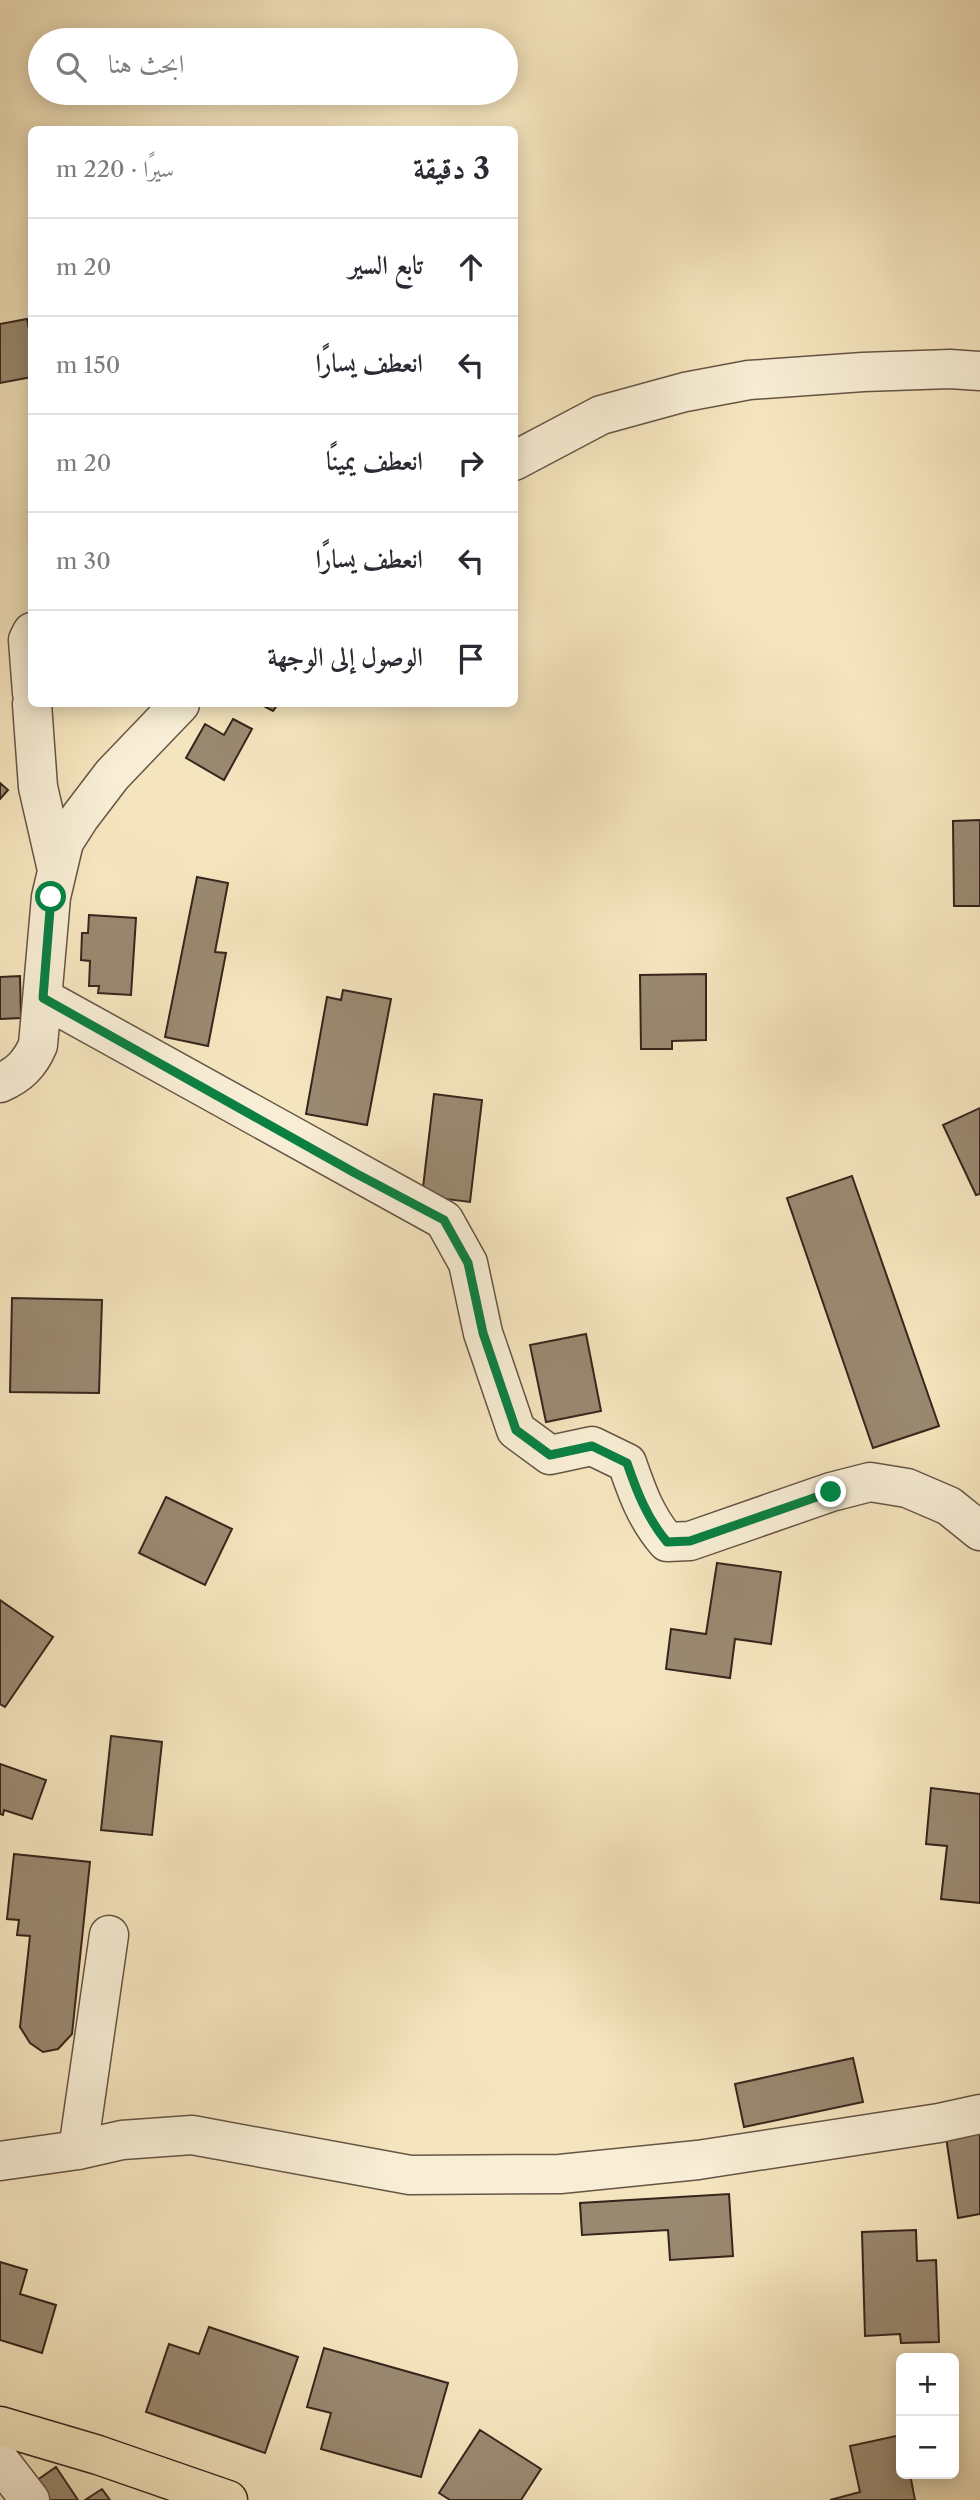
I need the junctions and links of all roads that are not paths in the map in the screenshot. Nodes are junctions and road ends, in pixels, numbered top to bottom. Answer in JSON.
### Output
{"nodes":[{"id":1,"x":980,"y":371,"type":"edge"},
{"id":2,"x":518,"y":459,"type":"edge"},
{"id":3,"x":32,"y":707,"type":"edge"},
{"id":4,"x":177,"y":707,"type":"edge"},
{"id":5,"x":57,"y":873,"type":"junction"},
{"id":6,"x":43,"y":998,"type":"junction"},
{"id":7,"x":0,"y":1083,"type":"edge"},
{"id":8,"x":980,"y":1531,"type":"edge"},
{"id":9,"x":109,"y":1935,"type":"dead end"},
{"id":10,"x":980,"y":2114,"type":"edge"},
{"id":11,"x":78,"y":2150,"type":"junction"},
{"id":12,"x":0,"y":2161,"type":"edge"},
{"id":13,"x":0,"y":2426,"type":"edge"},
{"id":14,"x":0,"y":2461,"type":"edge"},
{"id":15,"x":30,"y":2500,"type":"edge"},
{"id":16,"x":228,"y":2500,"type":"edge"}],
"edges":[{"from":1,"to":2,"type":"street"},
{"from":3,"to":5,"type":"street"},
{"from":4,"to":5,"type":"street"},
{"from":5,"to":6,"type":"street"},
{"from":6,"to":7,"type":"street"},
{"from":6,"to":8,"type":"street"},
{"from":9,"to":11,"type":"street"},
{"from":10,"to":11,"type":"street"},
{"from":11,"to":12,"type":"street"},
{"from":13,"to":16,"type":"main road"},
{"from":14,"to":15,"type":"street"}]}
